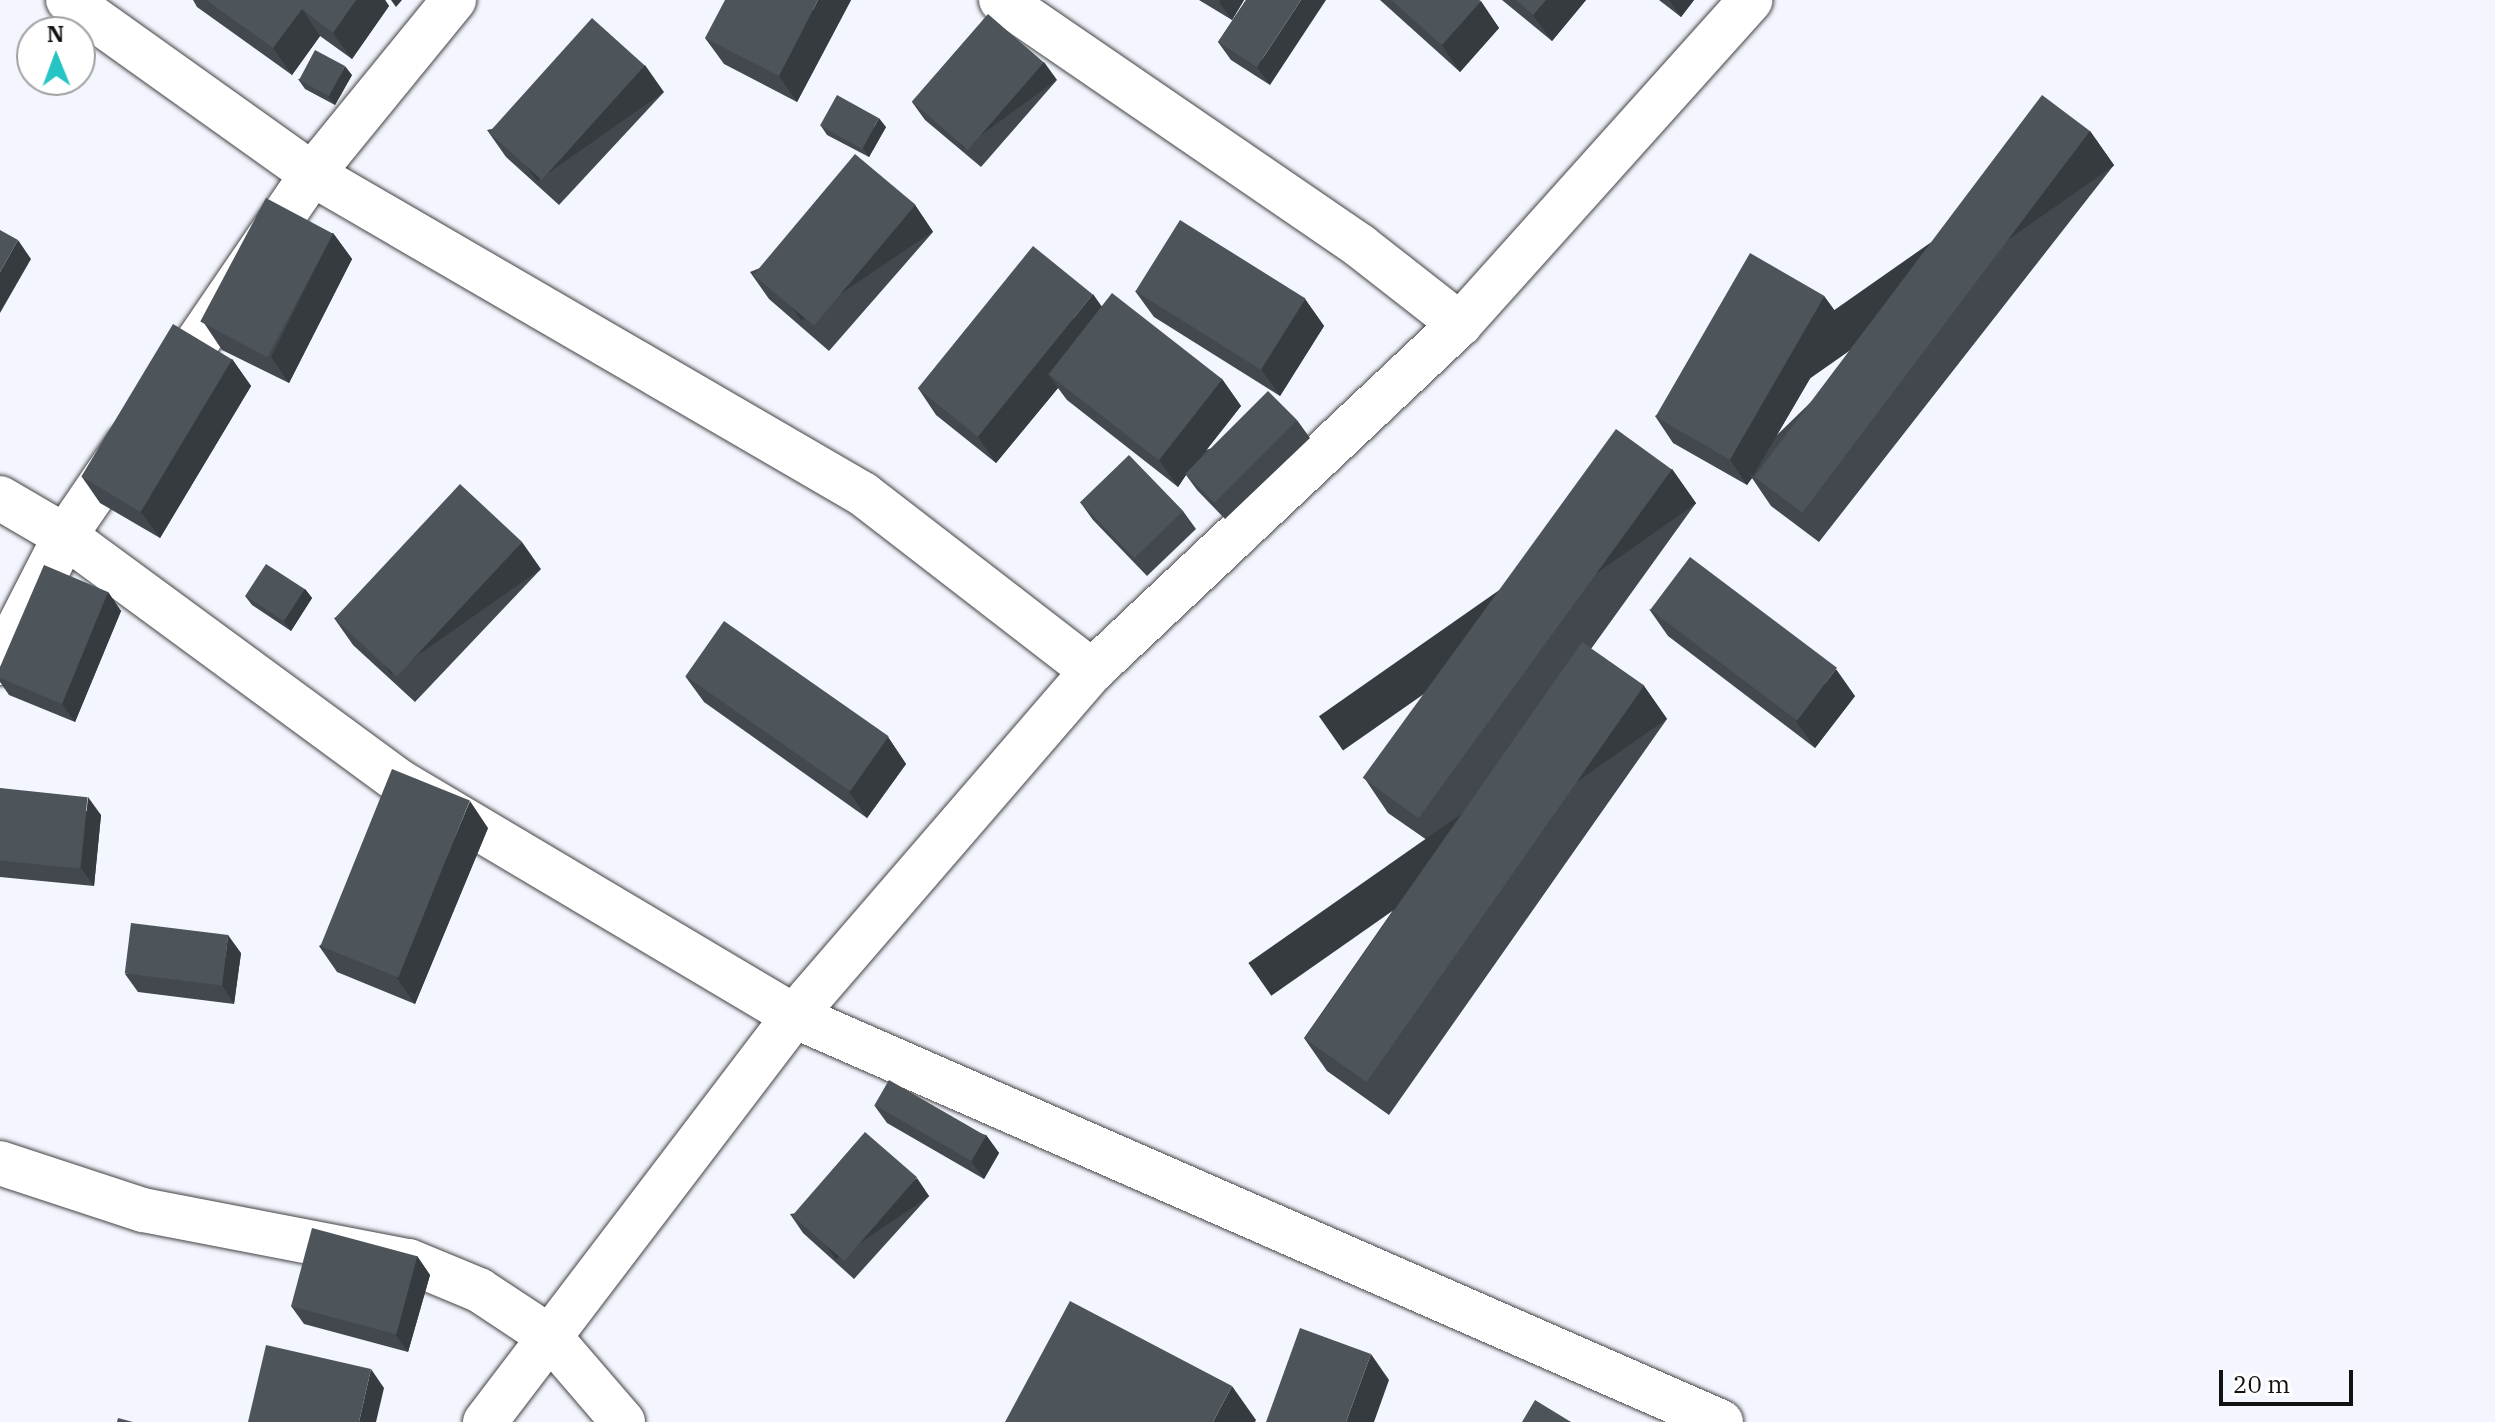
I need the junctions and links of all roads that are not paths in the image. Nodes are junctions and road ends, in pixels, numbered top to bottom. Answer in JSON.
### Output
{"nodes":[{"id":1,"x":68,"y":0,"type":"edge"},
{"id":2,"x":454,"y":0,"type":"edge"},
{"id":3,"x":1001,"y":0,"type":"edge"},
{"id":4,"x":1751,"y":0,"type":"edge"},
{"id":5,"x":312,"y":174,"type":"junction"},
{"id":6,"x":1460,"y":324,"type":"junction"},
{"id":7,"x":0,"y":498,"type":"edge"},
{"id":8,"x":65,"y":536,"type":"junction"},
{"id":9,"x":0,"y":663,"type":"edge"},
{"id":10,"x":1092,"y":671,"type":"junction"},
{"id":11,"x":794,"y":1016,"type":"junction"},
{"id":12,"x":0,"y":1163,"type":"edge"},
{"id":13,"x":550,"y":1337,"type":"junction"},
{"id":14,"x":485,"y":1422,"type":"edge"},
{"id":15,"x":623,"y":1422,"type":"edge"},
{"id":16,"x":1721,"y":1422,"type":"edge"}],
"edges":[{"from":1,"to":5,"type":"street"},
{"from":2,"to":5,"type":"street"},
{"from":3,"to":6,"type":"street"},
{"from":4,"to":6,"type":"street"},
{"from":5,"to":8,"type":"street"},
{"from":5,"to":10,"type":"street"},
{"from":6,"to":10,"type":"street"},
{"from":7,"to":8,"type":"street"},
{"from":8,"to":9,"type":"street"},
{"from":8,"to":11,"type":"street"},
{"from":10,"to":11,"type":"street"},
{"from":11,"to":13,"type":"street"},
{"from":11,"to":16,"type":"street"},
{"from":12,"to":13,"type":"street"},
{"from":13,"to":14,"type":"street"},
{"from":13,"to":15,"type":"street"}]}
